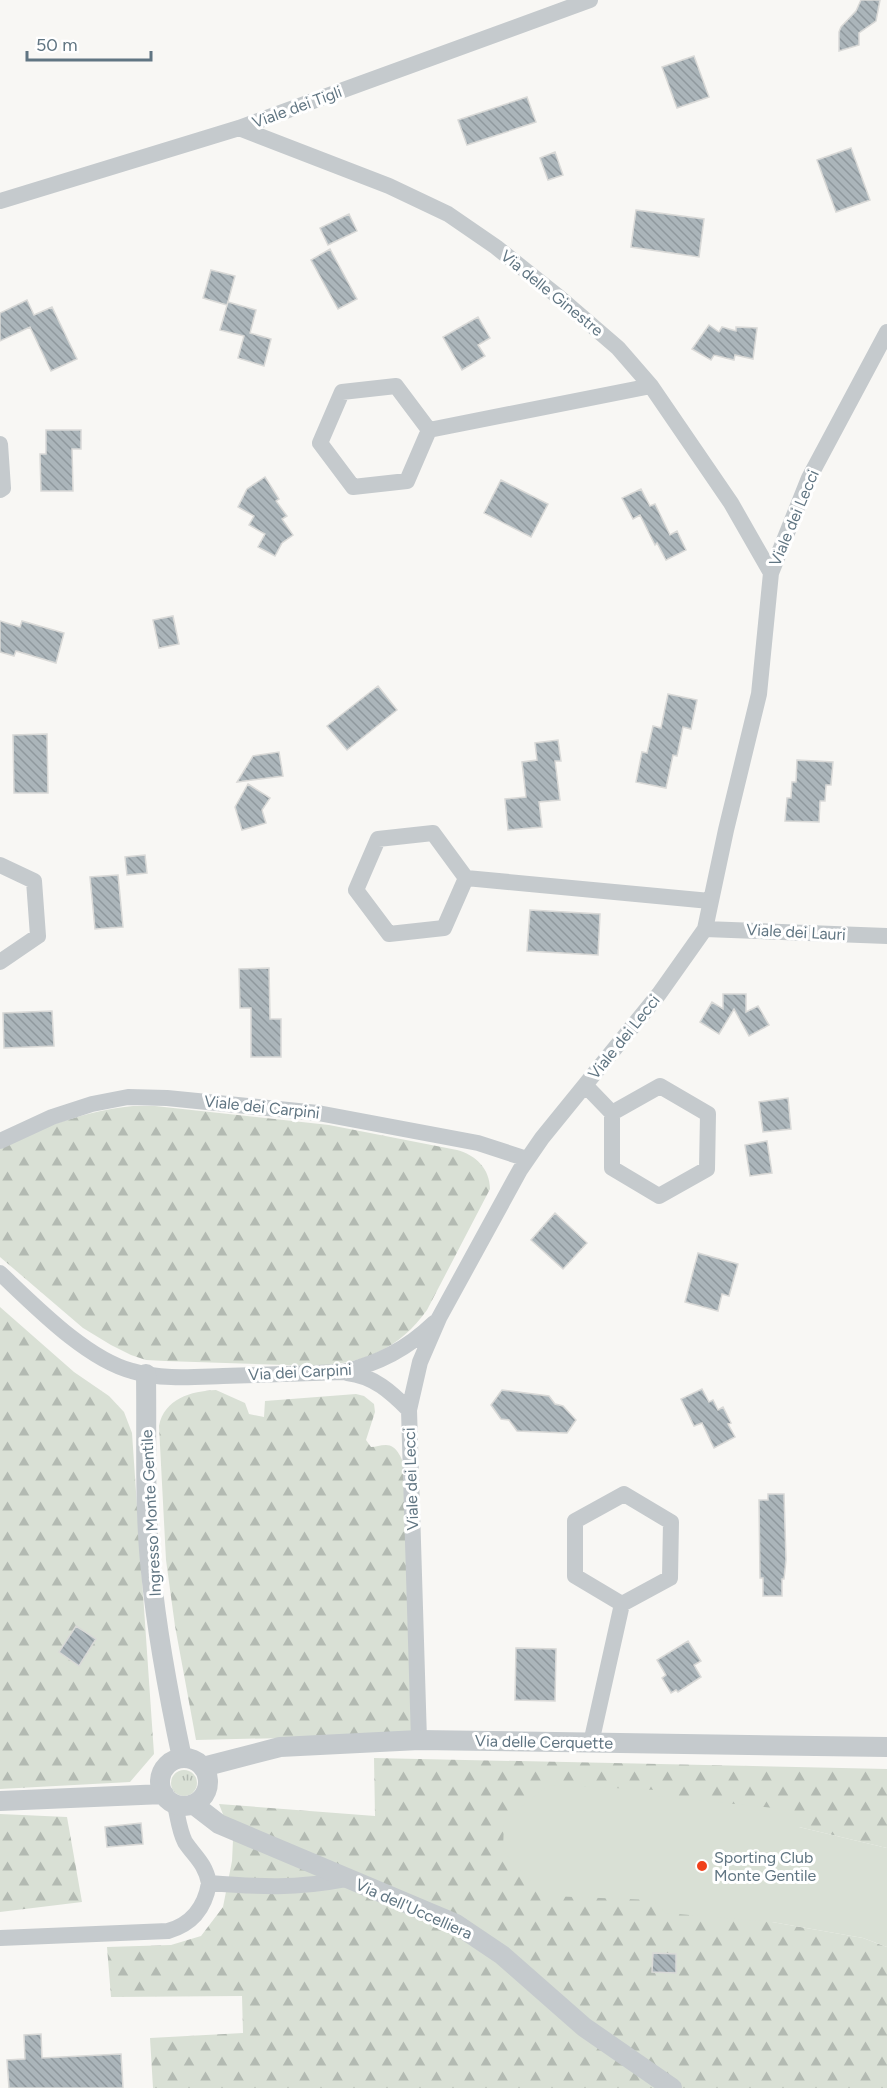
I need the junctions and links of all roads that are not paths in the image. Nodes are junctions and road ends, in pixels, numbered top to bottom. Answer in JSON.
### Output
{"nodes":[{"id":1,"x":590,"y":0,"type":"edge"},
{"id":2,"x":238,"y":128,"type":"junction"},
{"id":3,"x":0,"y":201,"type":"edge"},
{"id":4,"x":887,"y":332,"type":"edge"},
{"id":5,"x":651,"y":387,"type":"junction"},
{"id":6,"x":429,"y":430,"type":"junction"},
{"id":7,"x":0,"y":444,"type":"edge"},
{"id":8,"x":0,"y":490,"type":"edge"},
{"id":9,"x":771,"y":573,"type":"junction"},
{"id":10,"x":0,"y":865,"type":"edge"},
{"id":11,"x":466,"y":878,"type":"junction"},
{"id":12,"x":710,"y":901,"type":"junction"},
{"id":13,"x":705,"y":928,"type":"junction"},
{"id":14,"x":887,"y":936,"type":"edge"},
{"id":15,"x":0,"y":962,"type":"edge"},
{"id":16,"x":585,"y":1085,"type":"junction"},
{"id":17,"x":612,"y":1113,"type":"junction"},
{"id":18,"x":0,"y":1141,"type":"edge"},
{"id":19,"x":527,"y":1159,"type":"junction"},
{"id":20,"x":0,"y":1273,"type":"edge"},
{"id":21,"x":439,"y":1318,"type":"junction"},
{"id":22,"x":343,"y":1372,"type":"junction"},
{"id":23,"x":146,"y":1374,"type":"junction"},
{"id":24,"x":409,"y":1410,"type":"junction"},
{"id":25,"x":622,"y":1604,"type":"junction"},
{"id":26,"x":419,"y":1740,"type":"junction"},
{"id":27,"x":591,"y":1743,"type":"junction"},
{"id":28,"x":887,"y":1747,"type":"edge"},
{"id":29,"x":182,"y":1758,"type":"junction"},
{"id":30,"x":203,"y":1767,"type":"junction"},
{"id":31,"x":177,"y":1801,"type":"junction"},
{"id":32,"x":0,"y":1802,"type":"edge"},
{"id":33,"x":346,"y":1879,"type":"junction"},
{"id":34,"x":209,"y":1883,"type":"junction"},
{"id":35,"x":0,"y":1938,"type":"edge"},
{"id":36,"x":672,"y":2088,"type":"edge"}],
"edges":[{"from":1,"to":2,"type":"street","name":"Viale dei Tigli"},
{"from":2,"to":3,"type":"street","name":"Viale dei Tigli"},
{"from":2,"to":5,"type":"street","name":"Via delle Ginestre"},
{"from":4,"to":9,"type":"street","name":"Viale dei Lecci"},
{"from":5,"to":6,"type":"street"},
{"from":5,"to":9,"type":"street","name":"Via delle Ginestre"},
{"from":6,"to":6,"type":"street"},
{"from":7,"to":8,"type":"street"},
{"from":9,"to":12,"type":"street","name":"Viale dei Lecci"},
{"from":10,"to":15,"type":"street"},
{"from":11,"to":11,"type":"street"},
{"from":11,"to":12,"type":"street"},
{"from":12,"to":13,"type":"street","name":"Viale dei Lecci"},
{"from":13,"to":14,"type":"street","name":"Viale dei Lauri"},
{"from":13,"to":16,"type":"street","name":"Viale dei Lecci"},
{"from":16,"to":17,"type":"street"},
{"from":16,"to":19,"type":"street","name":"Viale dei Lecci"},
{"from":17,"to":17,"type":"street"},
{"from":18,"to":19,"type":"street","name":"Viale dei Carpini"},
{"from":19,"to":21,"type":"street","name":"Viale dei Lecci"},
{"from":20,"to":23,"type":"street","name":"Via dei Carpini"},
{"from":21,"to":22,"type":"street","name":"Via dei Carpini"},
{"from":21,"to":24,"type":"street","name":"Viale dei Lecci"},
{"from":22,"to":23,"type":"street","name":"Via dei Carpini"},
{"from":22,"to":24,"type":"street"},
{"from":23,"to":29,"type":"street","name":"Ingresso Monte Gentile"},
{"from":24,"to":26,"type":"street","name":"Viale dei Lecci"},
{"from":25,"to":25,"type":"street"},
{"from":25,"to":27,"type":"street"},
{"from":26,"to":27,"type":"street","name":"Via delle Cerquette"},
{"from":26,"to":30,"type":"street","name":"Via delle Cerquette"},
{"from":27,"to":28,"type":"street","name":"Via delle Cerquette"},
{"from":29,"to":30,"type":"street"},
{"from":29,"to":31,"type":"street"},
{"from":30,"to":31,"type":"street"},
{"from":31,"to":32,"type":"street"},
{"from":31,"to":33,"type":"street","name":"Via dell'Uccelliera"},
{"from":31,"to":34,"type":"street"},
{"from":33,"to":34,"type":"street"},
{"from":33,"to":36,"type":"street","name":"Via dell'Uccelliera"},
{"from":34,"to":35,"type":"street"}]}
